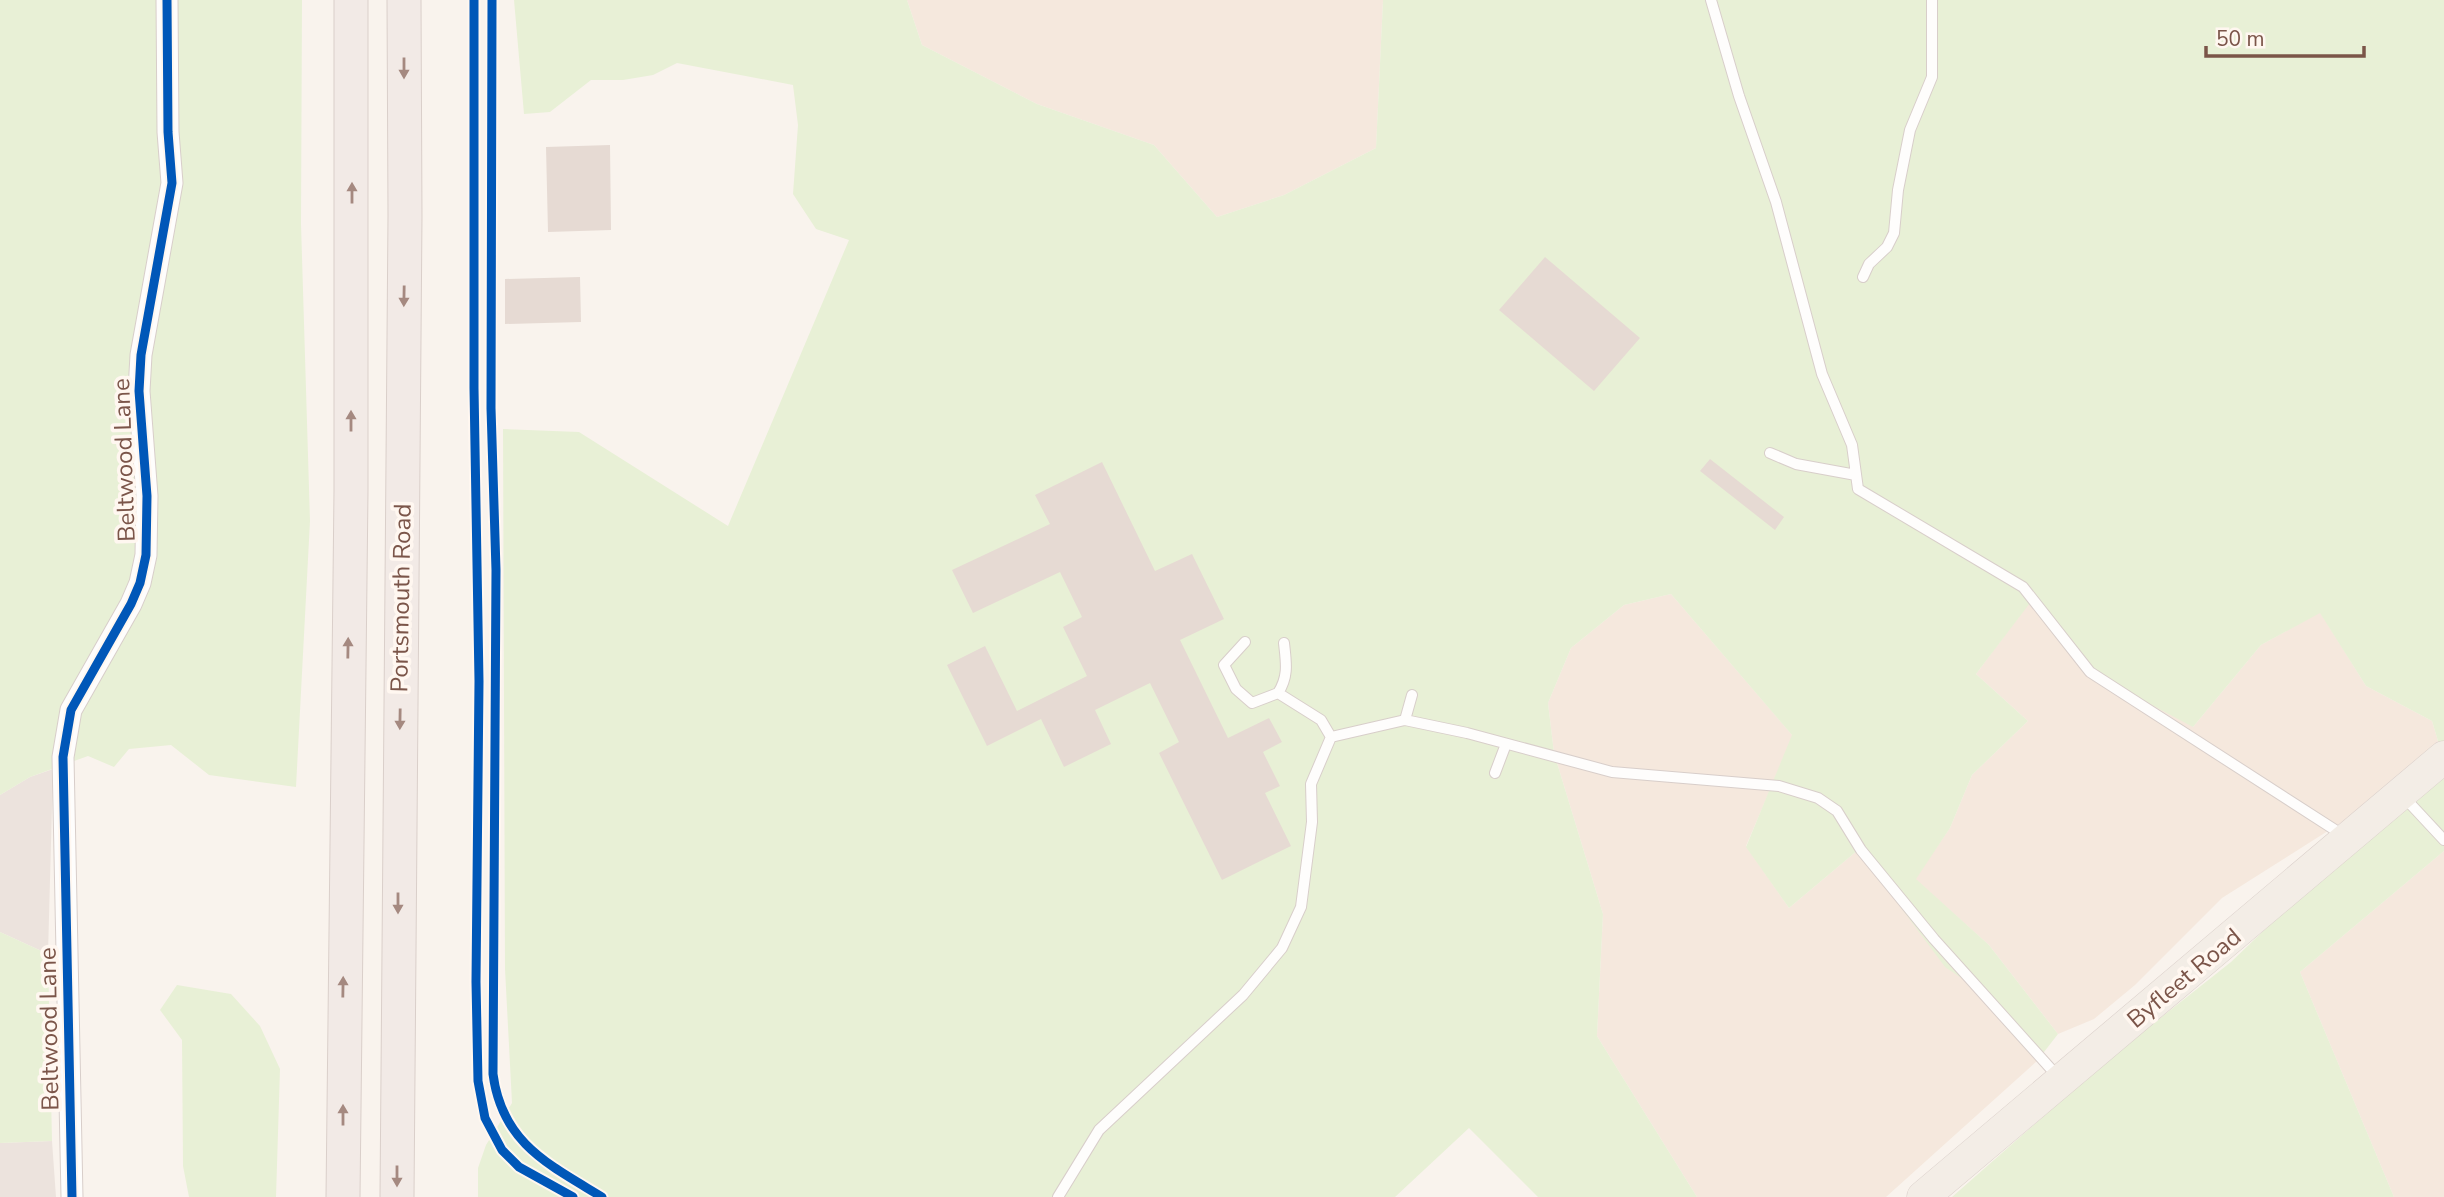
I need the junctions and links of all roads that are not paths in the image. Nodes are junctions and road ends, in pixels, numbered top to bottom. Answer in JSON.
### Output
{"nodes":[{"id":1,"x":167,"y":0,"type":"edge"},
{"id":2,"x":351,"y":0,"type":"edge"},
{"id":3,"x":404,"y":0,"type":"edge"},
{"id":4,"x":492,"y":0,"type":"edge"},
{"id":5,"x":1711,"y":0,"type":"edge"},
{"id":6,"x":1933,"y":0,"type":"edge"},
{"id":7,"x":1863,"y":277,"type":"dead end"},
{"id":8,"x":1770,"y":453,"type":"dead end"},
{"id":9,"x":1856,"y":475,"type":"junction"},
{"id":10,"x":1245,"y":642,"type":"dead end"},
{"id":11,"x":1284,"y":643,"type":"dead end"},
{"id":12,"x":1278,"y":693,"type":"junction"},
{"id":13,"x":1412,"y":695,"type":"dead end"},
{"id":14,"x":1405,"y":720,"type":"junction"},
{"id":15,"x":1331,"y":737,"type":"junction"},
{"id":16,"x":1506,"y":744,"type":"junction"},
{"id":17,"x":2444,"y":757,"type":"edge"},
{"id":18,"x":1495,"y":773,"type":"dead end"},
{"id":19,"x":2401,"y":794,"type":"junction"},
{"id":20,"x":2348,"y":839,"type":"junction"},
{"id":21,"x":2444,"y":840,"type":"edge"},
{"id":22,"x":2062,"y":1081,"type":"junction"},
{"id":23,"x":342,"y":1190,"type":"edge"},
{"id":24,"x":72,"y":1197,"type":"edge"},
{"id":25,"x":397,"y":1197,"type":"edge"},
{"id":26,"x":602,"y":1197,"type":"edge"},
{"id":27,"x":1058,"y":1197,"type":"edge"},
{"id":28,"x":1923,"y":1197,"type":"edge"}],
"edges":[{"from":1,"to":24,"type":"street","name":"Beltwood Lane"},
{"from":23,"to":2,"type":"highway","one_way":true},
{"from":3,"to":25,"type":"highway","name":"Portsmouth Road","one_way":true},
{"from":4,"to":26,"type":"lane"},
{"from":5,"to":9,"type":"lane"},
{"from":6,"to":7,"type":"lane"},
{"from":8,"to":9,"type":"lane"},
{"from":9,"to":20,"type":"lane"},
{"from":10,"to":12,"type":"lane"},
{"from":11,"to":12,"type":"lane"},
{"from":12,"to":15,"type":"lane"},
{"from":13,"to":14,"type":"lane"},
{"from":14,"to":15,"type":"lane"},
{"from":14,"to":16,"type":"lane"},
{"from":15,"to":27,"type":"lane"},
{"from":16,"to":18,"type":"lane"},
{"from":16,"to":22,"type":"lane"},
{"from":17,"to":19,"type":"main road","name":"Byfleet Road"},
{"from":19,"to":20,"type":"main road","name":"Byfleet Road"},
{"from":19,"to":21,"type":"lane"},
{"from":20,"to":22,"type":"main road","name":"Byfleet Road"},
{"from":22,"to":28,"type":"main road","name":"Byfleet Road"}]}
